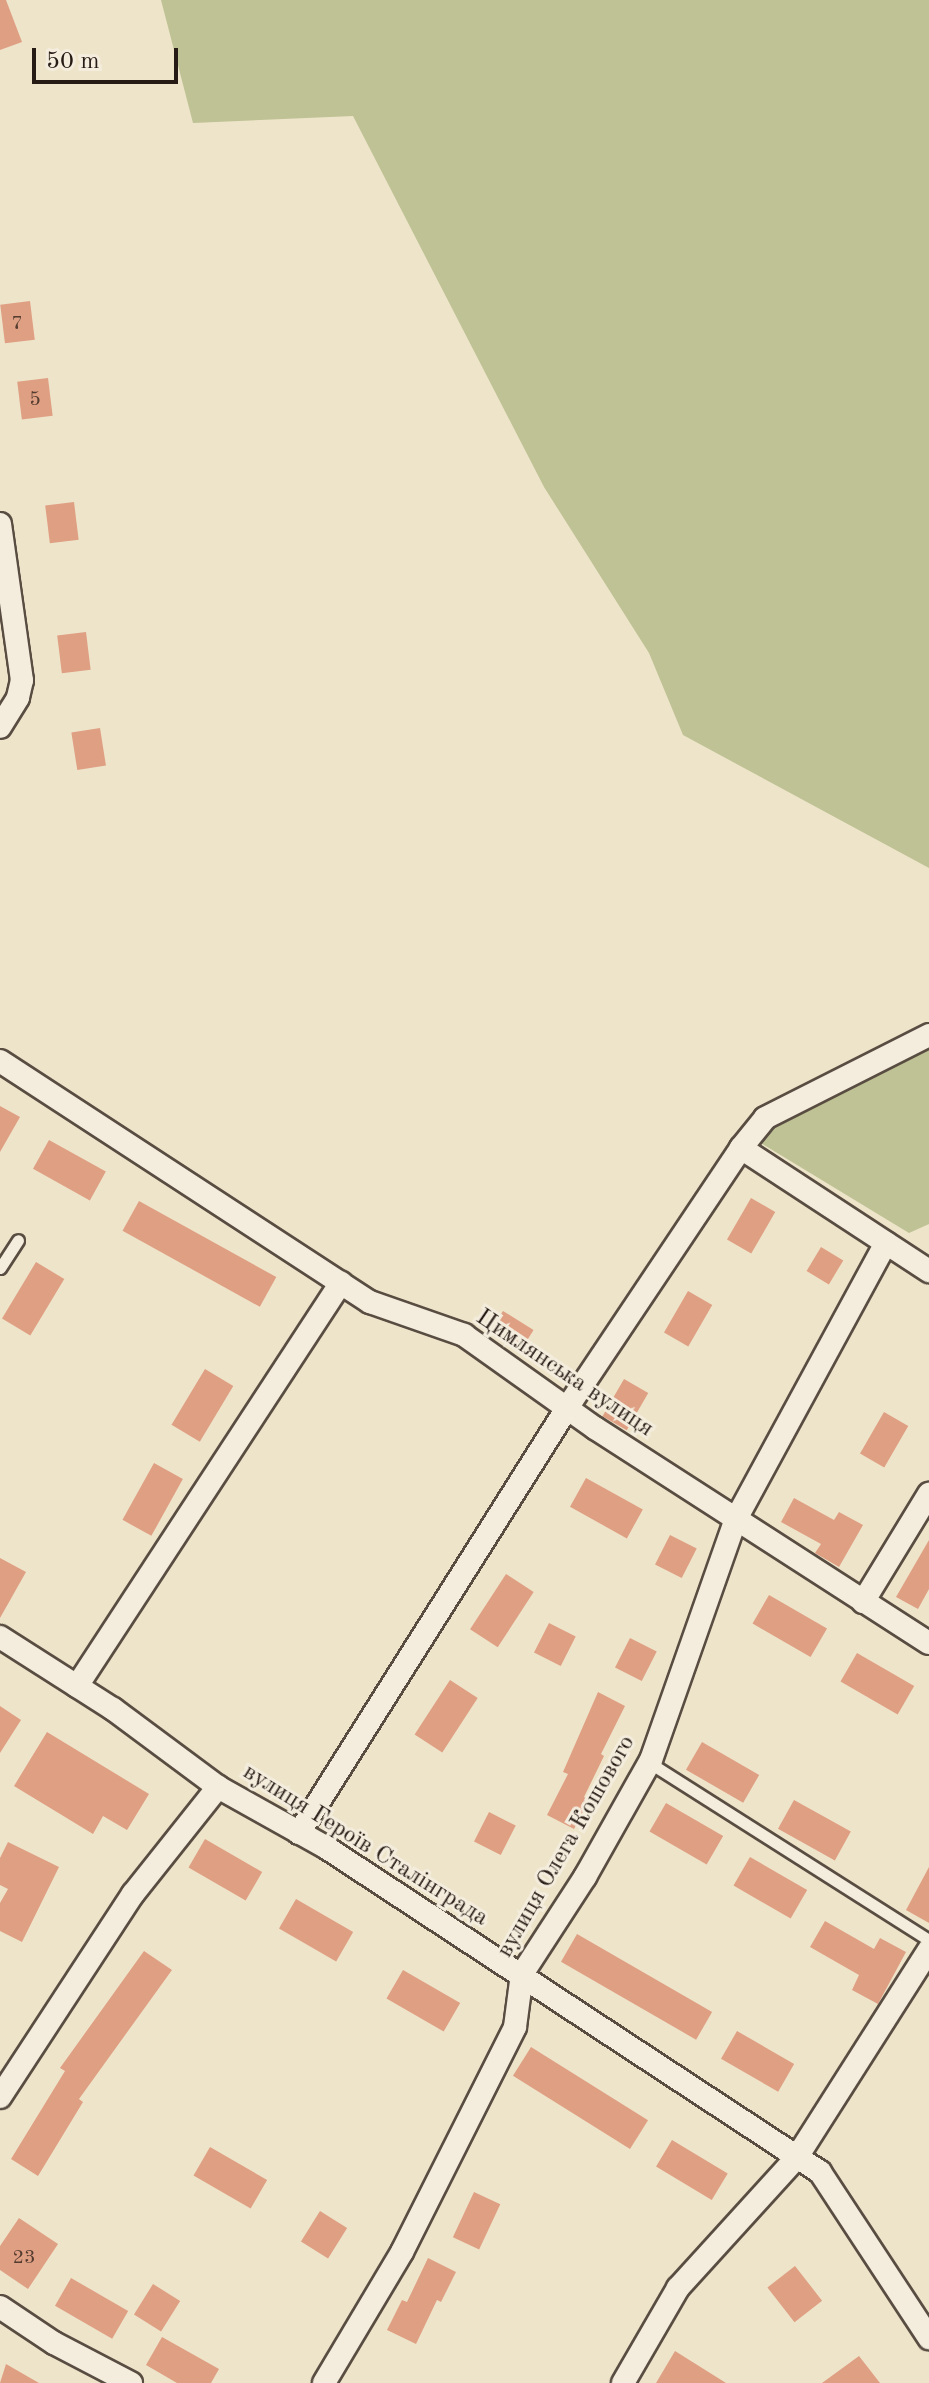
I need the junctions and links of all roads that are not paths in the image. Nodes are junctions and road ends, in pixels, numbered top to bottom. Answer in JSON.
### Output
{"nodes":[{"id":1,"x":0,"y":524,"type":"edge"},
{"id":2,"x":0,"y":727,"type":"edge"},
{"id":3,"x":929,"y":1035,"type":"edge"},
{"id":4,"x":0,"y":1061,"type":"edge"},
{"id":5,"x":741,"y":1148,"type":"junction"},
{"id":6,"x":18,"y":1240,"type":"dead end"},
{"id":7,"x":886,"y":1243,"type":"junction"},
{"id":8,"x":0,"y":1268,"type":"edge"},
{"id":9,"x":929,"y":1271,"type":"edge"},
{"id":10,"x":341,"y":1283,"type":"junction"},
{"id":11,"x":567,"y":1408,"type":"junction"},
{"id":12,"x":929,"y":1494,"type":"edge"},
{"id":13,"x":736,"y":1519,"type":"junction"},
{"id":14,"x":863,"y":1602,"type":"junction"},
{"id":15,"x":0,"y":1637,"type":"edge"},
{"id":16,"x":929,"y":1643,"type":"edge"},
{"id":17,"x":77,"y":1686,"type":"junction"},
{"id":18,"x":650,"y":1763,"type":"junction"},
{"id":19,"x":218,"y":1787,"type":"junction"},
{"id":20,"x":299,"y":1833,"type":"junction"},
{"id":21,"x":929,"y":1940,"type":"edge"},
{"id":22,"x":929,"y":1950,"type":"edge"},
{"id":23,"x":522,"y":1974,"type":"junction"},
{"id":24,"x":0,"y":2097,"type":"edge"},
{"id":25,"x":797,"y":2157,"type":"junction"},
{"id":26,"x":0,"y":2307,"type":"edge"},
{"id":27,"x":929,"y":2338,"type":"edge"},
{"id":28,"x":122,"y":2380,"type":"edge"},
{"id":29,"x":324,"y":2383,"type":"edge"},
{"id":30,"x":623,"y":2383,"type":"edge"}],
"edges":[{"from":1,"to":2,"type":"street"},
{"from":3,"to":5,"type":"street"},
{"from":4,"to":10,"type":"street","name":"Цимлянська вулиця"},
{"from":5,"to":7,"type":"street"},
{"from":5,"to":11,"type":"street"},
{"from":6,"to":8,"type":"lane"},
{"from":7,"to":9,"type":"street"},
{"from":7,"to":13,"type":"street","name":"вулиця Олега Кошового"},
{"from":10,"to":11,"type":"street","name":"Цимлянська вулиця"},
{"from":10,"to":17,"type":"street"},
{"from":11,"to":13,"type":"street","name":"Цимлянська вулиця"},
{"from":11,"to":20,"type":"street"},
{"from":12,"to":14,"type":"street"},
{"from":13,"to":14,"type":"street","name":"Цимлянська вулиця"},
{"from":13,"to":18,"type":"street","name":"вулиця Олега Кошового"},
{"from":14,"to":16,"type":"street","name":"Цимлянська вулиця"},
{"from":15,"to":17,"type":"street","name":"вулиця Героїв Сталінграда"},
{"from":17,"to":19,"type":"street","name":"вулиця Героїв Сталінграда"},
{"from":18,"to":21,"type":"lane"},
{"from":18,"to":23,"type":"street","name":"вулиця Олега Кошового"},
{"from":19,"to":20,"type":"street","name":"вулиця Героїв Сталінграда"},
{"from":19,"to":24,"type":"street"},
{"from":20,"to":23,"type":"street","name":"вулиця Героїв Сталінграда"},
{"from":22,"to":25,"type":"street"},
{"from":23,"to":25,"type":"street","name":"вулиця Героїв Сталінграда"},
{"from":23,"to":29,"type":"street","name":"вулиця Олега Кошового"},
{"from":25,"to":27,"type":"street","name":"вулиця Героїв Сталінграда"},
{"from":25,"to":30,"type":"street"},
{"from":26,"to":28,"type":"street"}]}
